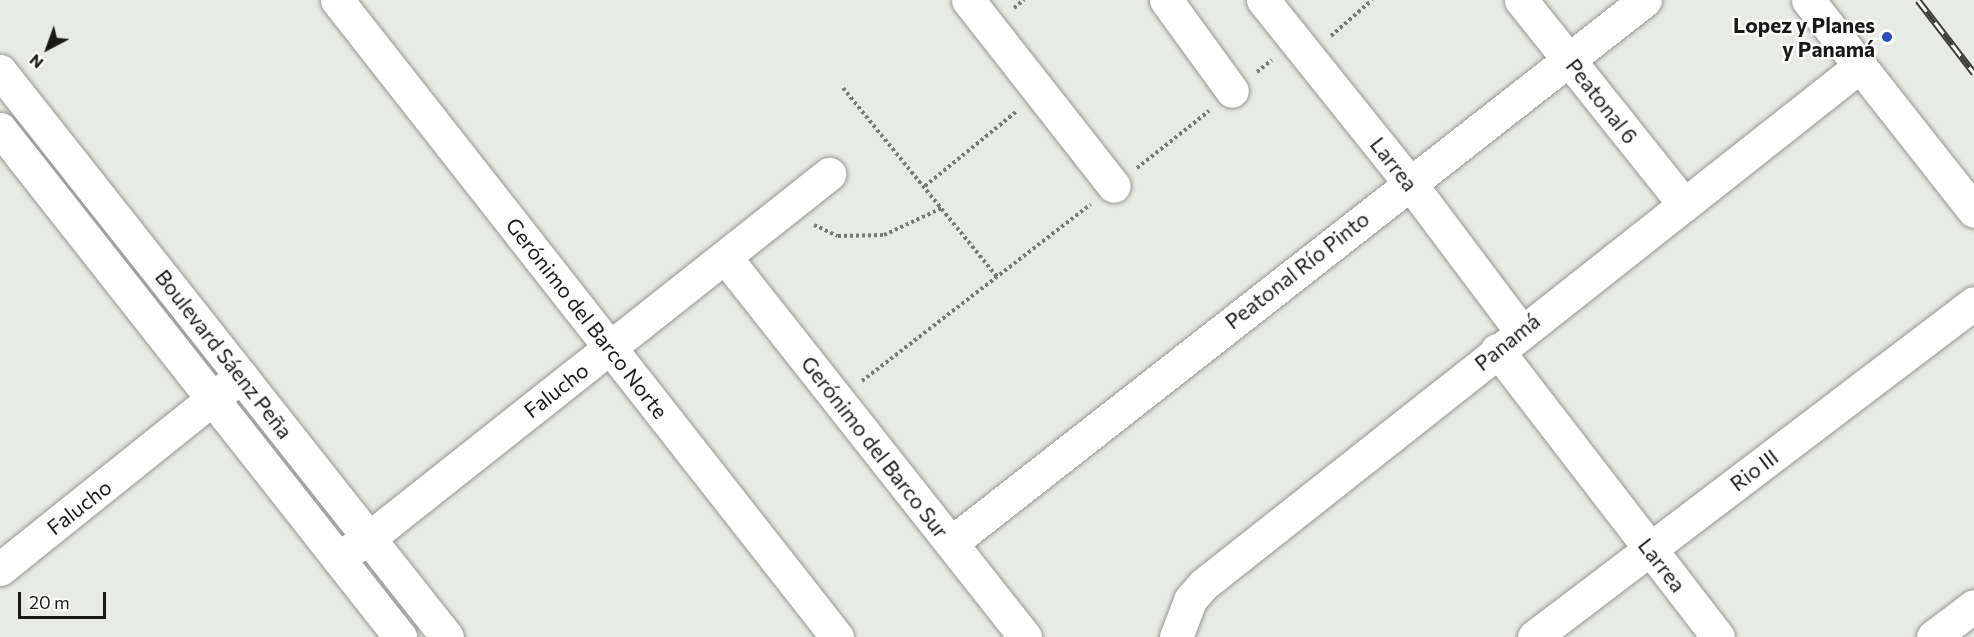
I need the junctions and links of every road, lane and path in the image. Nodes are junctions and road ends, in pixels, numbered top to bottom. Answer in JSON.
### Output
{"nodes":[{"id":1,"x":337,"y":0,"type":"edge"},
{"id":2,"x":968,"y":0,"type":"edge"},
{"id":3,"x":1166,"y":0,"type":"edge"},
{"id":4,"x":1263,"y":0,"type":"edge"},
{"id":5,"x":1372,"y":0,"type":"edge"},
{"id":6,"x":1521,"y":0,"type":"edge"},
{"id":7,"x":1645,"y":0,"type":"edge"},
{"id":8,"x":1808,"y":0,"type":"edge"},
{"id":9,"x":1302,"y":48,"type":"junction"},
{"id":10,"x":1568,"y":59,"type":"junction"},
{"id":11,"x":1860,"y":66,"type":"junction"},
{"id":12,"x":0,"y":71,"type":"edge"},
{"id":13,"x":843,"y":88,"type":"dead end"},
{"id":14,"x":1041,"y":92,"type":"junction"},
{"id":15,"x":1232,"y":92,"type":"junction"},
{"id":16,"x":0,"y":129,"type":"edge"},
{"id":17,"x":829,"y":174,"type":"dead end"},
{"id":18,"x":1409,"y":182,"type":"junction"},
{"id":19,"x":924,"y":186,"type":"junction"},
{"id":20,"x":1114,"y":186,"type":"junction"},
{"id":21,"x":1682,"y":202,"type":"junction"},
{"id":22,"x":942,"y":208,"type":"junction"},
{"id":23,"x":783,"y":210,"type":"junction"},
{"id":24,"x":1974,"y":211,"type":"edge"},
{"id":25,"x":724,"y":257,"type":"junction"},
{"id":26,"x":997,"y":277,"type":"junction"},
{"id":27,"x":1974,"y":303,"type":"edge"},
{"id":28,"x":1509,"y":340,"type":"junction"},
{"id":29,"x":610,"y":347,"type":"junction"},
{"id":30,"x":241,"y":376,"type":"junction"},
{"id":31,"x":214,"y":400,"type":"junction"},
{"id":32,"x":838,"y":400,"type":"junction"},
{"id":33,"x":369,"y":538,"type":"junction"},
{"id":34,"x":951,"y":543,"type":"junction"},
{"id":35,"x":1650,"y":549,"type":"junction"},
{"id":36,"x":338,"y":558,"type":"junction"},
{"id":37,"x":0,"y":569,"type":"edge"},
{"id":38,"x":1974,"y":606,"type":"edge"},
{"id":39,"x":1179,"y":635,"type":"edge"},
{"id":40,"x":400,"y":637,"type":"edge"},
{"id":41,"x":447,"y":637,"type":"edge"},
{"id":42,"x":837,"y":637,"type":"edge"},
{"id":43,"x":1025,"y":637,"type":"edge"},
{"id":44,"x":1534,"y":637,"type":"edge"},
{"id":45,"x":1718,"y":637,"type":"edge"},
{"id":46,"x":1933,"y":637,"type":"edge"}],
"edges":[{"from":1,"to":29,"type":"street","name":"Gerónimo del Barco Norte"},
{"from":2,"to":14,"type":"street"},
{"from":3,"to":15,"type":"street"},
{"from":4,"to":9,"type":"street","name":"Larrea"},
{"from":5,"to":9,"type":"path"},
{"from":6,"to":10,"type":"street","name":"Peatonal 6"},
{"from":7,"to":10,"type":"street","name":"Peatonal Río Pinto"},
{"from":8,"to":11,"type":"street"},
{"from":9,"to":15,"type":"path"},
{"from":9,"to":18,"type":"street","name":"Larrea"},
{"from":10,"to":18,"type":"street","name":"Peatonal Río Pinto"},
{"from":10,"to":21,"type":"street","name":"Peatonal 6"},
{"from":11,"to":21,"type":"street","name":"Panamá"},
{"from":11,"to":24,"type":"street"},
{"from":12,"to":30,"type":"street","name":"Boulevard Sáenz Peña"},
{"from":13,"to":19,"type":"path"},
{"from":14,"to":19,"type":"path"},
{"from":14,"to":20,"type":"street"},
{"from":15,"to":20,"type":"path"},
{"from":16,"to":31,"type":"street","name":"Boulevard Sáenz Peña"},
{"from":17,"to":23,"type":"street","name":"Falucho"},
{"from":18,"to":28,"type":"street","name":"Larrea"},
{"from":18,"to":34,"type":"street","name":"Peatonal Río Pinto"},
{"from":19,"to":22,"type":"path"},
{"from":20,"to":26,"type":"path"},
{"from":21,"to":28,"type":"street","name":"Panamá"},
{"from":22,"to":23,"type":"path"},
{"from":22,"to":26,"type":"path"},
{"from":23,"to":25,"type":"street","name":"Falucho"},
{"from":25,"to":29,"type":"street","name":"Falucho"},
{"from":25,"to":32,"type":"street","name":"Gerónimo del Barco Sur"},
{"from":26,"to":32,"type":"path"},
{"from":27,"to":35,"type":"street","name":"Rio III"},
{"from":28,"to":35,"type":"street","name":"Larrea"},
{"from":28,"to":39,"type":"street","name":"Panamá"},
{"from":29,"to":33,"type":"street","name":"Falucho"},
{"from":29,"to":42,"type":"street","name":"Gerónimo del Barco Norte"},
{"from":30,"to":31,"type":"street","name":"Falucho"},
{"from":30,"to":33,"type":"street","name":"Boulevard Sáenz Peña"},
{"from":31,"to":36,"type":"street","name":"Boulevard Sáenz Peña"},
{"from":31,"to":37,"type":"street","name":"Falucho"},
{"from":32,"to":34,"type":"street","name":"Gerónimo del Barco Sur"},
{"from":33,"to":36,"type":"street","name":"Falucho"},
{"from":33,"to":41,"type":"street","name":"Boulevard Sáenz Peña"},
{"from":34,"to":43,"type":"street","name":"Gerónimo del Barco Sur"},
{"from":35,"to":44,"type":"street","name":"Rio III"},
{"from":35,"to":45,"type":"street","name":"Larrea"},
{"from":36,"to":40,"type":"street","name":"Boulevard Sáenz Peña"},
{"from":38,"to":46,"type":"street"}]}
